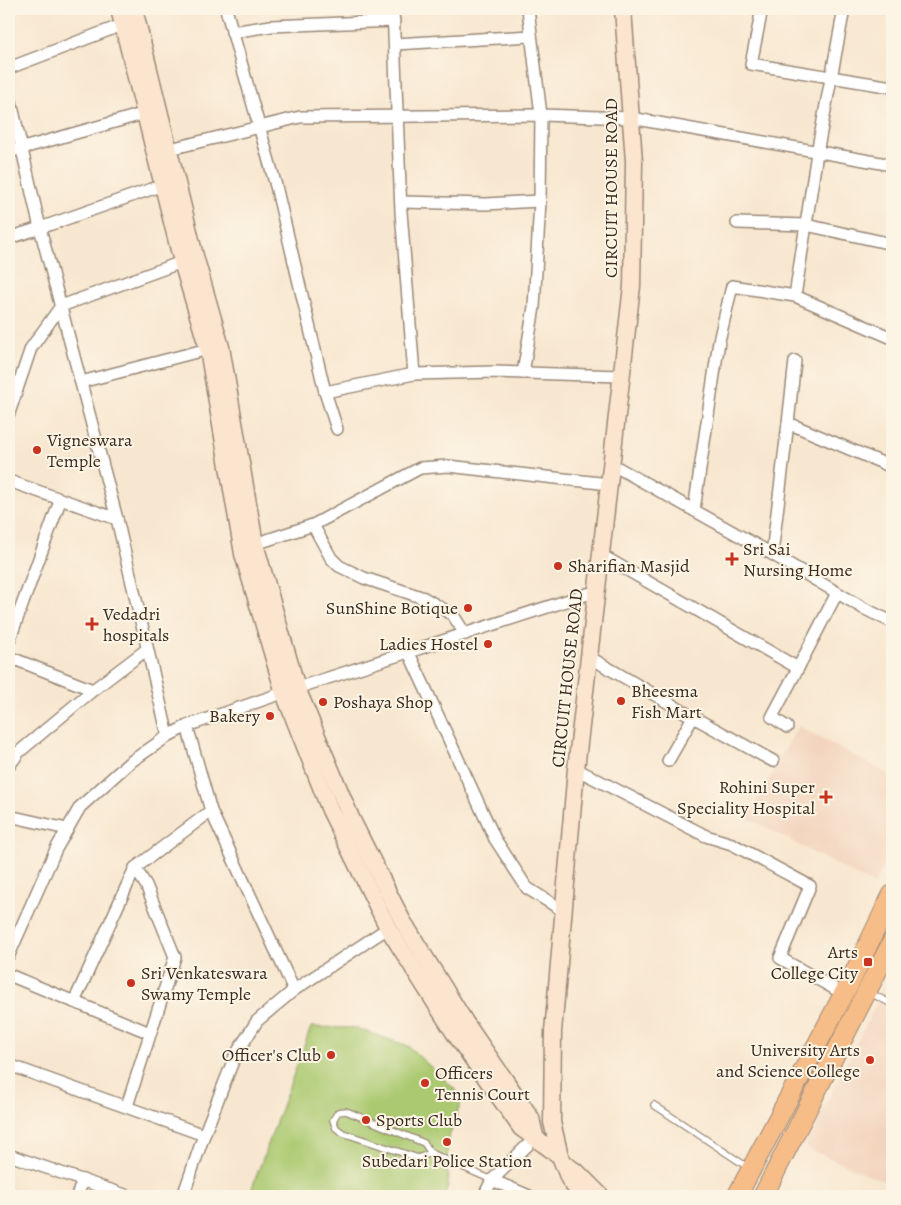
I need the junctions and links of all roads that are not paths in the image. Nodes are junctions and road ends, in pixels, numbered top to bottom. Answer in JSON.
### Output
{"nodes":[{"id":1,"x":119,"y":9,"type":"edge"},
{"id":2,"x":134,"y":9,"type":"edge"},
{"id":3,"x":226,"y":9,"type":"edge"},
{"id":4,"x":393,"y":9,"type":"edge"},
{"id":5,"x":528,"y":9,"type":"edge"},
{"id":6,"x":623,"y":9,"type":"edge"},
{"id":7,"x":762,"y":9,"type":"edge"},
{"id":8,"x":844,"y":9,"type":"edge"},
{"id":9,"x":394,"y":21,"type":"junction"},
{"id":10,"x":122,"y":25,"type":"junction"},
{"id":11,"x":232,"y":32,"type":"junction"},
{"id":12,"x":531,"y":36,"type":"junction"},
{"id":13,"x":395,"y":44,"type":"junction"},
{"id":14,"x":9,"y":68,"type":"edge"},
{"id":15,"x":832,"y":76,"type":"junction"},
{"id":16,"x":892,"y":87,"type":"edge"},
{"id":17,"x":9,"y":93,"type":"edge"},
{"id":18,"x":146,"y":113,"type":"junction"},
{"id":19,"x":540,"y":115,"type":"junction"},
{"id":20,"x":399,"y":118,"type":"junction"},
{"id":21,"x":631,"y":118,"type":"junction"},
{"id":22,"x":258,"y":128,"type":"junction"},
{"id":23,"x":23,"y":148,"type":"junction"},
{"id":24,"x":163,"y":151,"type":"junction"},
{"id":25,"x":9,"y":152,"type":"edge"},
{"id":26,"x":817,"y":153,"type":"junction"},
{"id":27,"x":892,"y":165,"type":"edge"},
{"id":28,"x":163,"y":185,"type":"junction"},
{"id":29,"x":540,"y":201,"type":"junction"},
{"id":30,"x":401,"y":202,"type":"junction"},
{"id":31,"x":736,"y":223,"type":"dead end"},
{"id":32,"x":806,"y":225,"type":"junction"},
{"id":33,"x":40,"y":228,"type":"junction"},
{"id":34,"x":9,"y":238,"type":"edge"},
{"id":35,"x":892,"y":244,"type":"edge"},
{"id":36,"x":182,"y":262,"type":"junction"},
{"id":37,"x":795,"y":296,"type":"junction"},
{"id":38,"x":61,"y":306,"type":"junction"},
{"id":39,"x":892,"y":338,"type":"edge"},
{"id":40,"x":208,"y":350,"type":"junction"},
{"id":41,"x":795,"y":361,"type":"dead end"},
{"id":42,"x":523,"y":373,"type":"junction"},
{"id":43,"x":414,"y":374,"type":"junction"},
{"id":44,"x":620,"y":376,"type":"junction"},
{"id":45,"x":81,"y":382,"type":"junction"},
{"id":46,"x":326,"y":392,"type":"junction"},
{"id":47,"x":9,"y":413,"type":"edge"},
{"id":48,"x":788,"y":423,"type":"junction"},
{"id":49,"x":337,"y":429,"type":"dead end"},
{"id":50,"x":612,"y":465,"type":"junction"},
{"id":51,"x":892,"y":467,"type":"edge"},
{"id":52,"x":9,"y":481,"type":"edge"},
{"id":53,"x":609,"y":484,"type":"junction"},
{"id":54,"x":60,"y":501,"type":"junction"},
{"id":55,"x":694,"y":510,"type":"junction"},
{"id":56,"x":117,"y":519,"type":"junction"},
{"id":57,"x":313,"y":526,"type":"junction"},
{"id":58,"x":256,"y":544,"type":"junction"},
{"id":59,"x":772,"y":554,"type":"junction"},
{"id":60,"x":601,"y":555,"type":"junction"},
{"id":61,"x":597,"y":591,"type":"junction"},
{"id":62,"x":837,"y":593,"type":"junction"},
{"id":63,"x":892,"y":622,"type":"edge"},
{"id":64,"x":466,"y":634,"type":"junction"},
{"id":65,"x":9,"y":641,"type":"edge"},
{"id":66,"x":146,"y":650,"type":"junction"},
{"id":67,"x":409,"y":653,"type":"junction"},
{"id":68,"x":9,"y":657,"type":"edge"},
{"id":69,"x":590,"y":657,"type":"junction"},
{"id":70,"x":798,"y":668,"type":"junction"},
{"id":71,"x":93,"y":690,"type":"junction"},
{"id":72,"x":290,"y":690,"type":"junction"},
{"id":73,"x":693,"y":717,"type":"junction"},
{"id":74,"x":187,"y":726,"type":"junction"},
{"id":75,"x":787,"y":727,"type":"dead end"},
{"id":76,"x":168,"y":736,"type":"junction"},
{"id":77,"x":14,"y":750,"type":"edge"},
{"id":78,"x":773,"y":760,"type":"dead end"},
{"id":79,"x":668,"y":761,"type":"dead end"},
{"id":80,"x":9,"y":766,"type":"edge"},
{"id":81,"x":576,"y":769,"type":"junction"},
{"id":82,"x":210,"y":811,"type":"junction"},
{"id":83,"x":9,"y":816,"type":"edge"},
{"id":84,"x":66,"y":829,"type":"junction"},
{"id":85,"x":135,"y":868,"type":"junction"},
{"id":86,"x":892,"y":894,"type":"edge"},
{"id":87,"x":562,"y":910,"type":"junction"},
{"id":88,"x":388,"y":928,"type":"junction"},
{"id":89,"x":892,"y":942,"type":"edge"},
{"id":90,"x":9,"y":955,"type":"edge"},
{"id":91,"x":9,"y":975,"type":"edge"},
{"id":92,"x":855,"y":989,"type":"junction"},
{"id":93,"x":294,"y":990,"type":"junction"},
{"id":94,"x":74,"y":1002,"type":"junction"},
{"id":95,"x":892,"y":1004,"type":"edge"},
{"id":96,"x":150,"y":1032,"type":"junction"},
{"id":97,"x":9,"y":1064,"type":"edge"},
{"id":98,"x":654,"y":1105,"type":"dead end"},
{"id":99,"x":127,"y":1106,"type":"junction"},
{"id":100,"x":204,"y":1135,"type":"junction"},
{"id":101,"x":536,"y":1137,"type":"junction"},
{"id":102,"x":431,"y":1154,"type":"junction"},
{"id":103,"x":9,"y":1155,"type":"edge"},
{"id":104,"x":563,"y":1160,"type":"junction"},
{"id":105,"x":751,"y":1169,"type":"junction"},
{"id":106,"x":83,"y":1180,"type":"junction"},
{"id":107,"x":492,"y":1180,"type":"junction"},
{"id":108,"x":78,"y":1196,"type":"edge"},
{"id":109,"x":128,"y":1196,"type":"edge"},
{"id":110,"x":183,"y":1196,"type":"edge"},
{"id":111,"x":484,"y":1196,"type":"edge"},
{"id":112,"x":529,"y":1196,"type":"edge"},
{"id":113,"x":581,"y":1196,"type":"edge"},
{"id":114,"x":601,"y":1196,"type":"edge"},
{"id":115,"x":736,"y":1196,"type":"edge"},
{"id":116,"x":763,"y":1196,"type":"edge"}],
"edges":[{"from":1,"to":10,"type":"street"},
{"from":2,"to":24,"type":"street"},
{"from":3,"to":11,"type":"street"},
{"from":4,"to":9,"type":"street"},
{"from":5,"to":12,"type":"street"},
{"from":6,"to":21,"type":"street","name":"CIRCUIT HOUSE ROAD"},
{"from":7,"to":15,"type":"street"},
{"from":8,"to":15,"type":"street"},
{"from":9,"to":11,"type":"street"},
{"from":9,"to":13,"type":"street"},
{"from":10,"to":14,"type":"street"},
{"from":10,"to":18,"type":"street"},
{"from":11,"to":22,"type":"street"},
{"from":12,"to":13,"type":"street"},
{"from":12,"to":19,"type":"street"},
{"from":13,"to":20,"type":"street"},
{"from":15,"to":16,"type":"street"},
{"from":15,"to":26,"type":"street"},
{"from":17,"to":23,"type":"street"},
{"from":18,"to":23,"type":"street"},
{"from":18,"to":24,"type":"street"},
{"from":19,"to":20,"type":"street"},
{"from":19,"to":21,"type":"street"},
{"from":19,"to":29,"type":"street"},
{"from":20,"to":22,"type":"street"},
{"from":20,"to":30,"type":"street"},
{"from":21,"to":26,"type":"street"},
{"from":21,"to":44,"type":"street","name":"CIRCUIT HOUSE ROAD"},
{"from":22,"to":24,"type":"street"},
{"from":22,"to":46,"type":"street"},
{"from":23,"to":25,"type":"street"},
{"from":23,"to":33,"type":"street"},
{"from":24,"to":28,"type":"street"},
{"from":24,"to":58,"type":"street"},
{"from":26,"to":27,"type":"street"},
{"from":26,"to":32,"type":"street"},
{"from":28,"to":33,"type":"street"},
{"from":28,"to":36,"type":"street"},
{"from":29,"to":30,"type":"street"},
{"from":29,"to":42,"type":"street"},
{"from":30,"to":43,"type":"street"},
{"from":31,"to":32,"type":"street"},
{"from":32,"to":35,"type":"street"},
{"from":32,"to":37,"type":"street"},
{"from":33,"to":34,"type":"street"},
{"from":33,"to":38,"type":"street"},
{"from":36,"to":38,"type":"street"},
{"from":36,"to":40,"type":"street"},
{"from":37,"to":39,"type":"street"},
{"from":37,"to":55,"type":"street"},
{"from":38,"to":45,"type":"street"},
{"from":38,"to":47,"type":"street"},
{"from":40,"to":45,"type":"street"},
{"from":40,"to":72,"type":"street"},
{"from":41,"to":48,"type":"street"},
{"from":42,"to":43,"type":"street"},
{"from":42,"to":44,"type":"street"},
{"from":43,"to":46,"type":"street"},
{"from":44,"to":50,"type":"street","name":"CIRCUIT HOUSE ROAD"},
{"from":45,"to":56,"type":"street"},
{"from":46,"to":49,"type":"street"},
{"from":48,"to":51,"type":"street"},
{"from":48,"to":59,"type":"street"},
{"from":50,"to":53,"type":"street","name":"CIRCUIT HOUSE ROAD"},
{"from":50,"to":55,"type":"street"},
{"from":52,"to":54,"type":"street"},
{"from":53,"to":57,"type":"street"},
{"from":53,"to":60,"type":"street","name":"CIRCUIT HOUSE ROAD"},
{"from":54,"to":56,"type":"street"},
{"from":54,"to":65,"type":"street"},
{"from":55,"to":59,"type":"street"},
{"from":56,"to":66,"type":"street"},
{"from":57,"to":58,"type":"street"},
{"from":57,"to":64,"type":"street"},
{"from":58,"to":72,"type":"street"},
{"from":59,"to":62,"type":"street"},
{"from":60,"to":61,"type":"street","name":"CIRCUIT HOUSE ROAD"},
{"from":60,"to":70,"type":"street"},
{"from":61,"to":64,"type":"street"},
{"from":61,"to":69,"type":"street","name":"CIRCUIT HOUSE ROAD"},
{"from":62,"to":63,"type":"street"},
{"from":62,"to":70,"type":"street"},
{"from":64,"to":67,"type":"street"},
{"from":66,"to":71,"type":"street"},
{"from":66,"to":76,"type":"street"},
{"from":67,"to":72,"type":"street"},
{"from":67,"to":87,"type":"street"},
{"from":68,"to":71,"type":"street"},
{"from":69,"to":73,"type":"street"},
{"from":69,"to":81,"type":"street","name":"CIRCUIT HOUSE ROAD"},
{"from":70,"to":75,"type":"street"},
{"from":71,"to":77,"type":"street"},
{"from":72,"to":74,"type":"street"},
{"from":72,"to":88,"type":"street"},
{"from":72,"to":101,"type":"street"},
{"from":73,"to":78,"type":"street"},
{"from":73,"to":79,"type":"street"},
{"from":74,"to":76,"type":"street"},
{"from":74,"to":82,"type":"street"},
{"from":76,"to":84,"type":"street"},
{"from":77,"to":80,"type":"street"},
{"from":81,"to":87,"type":"street","name":"CIRCUIT HOUSE ROAD"},
{"from":81,"to":92,"type":"street"},
{"from":82,"to":85,"type":"street"},
{"from":82,"to":93,"type":"street"},
{"from":83,"to":84,"type":"street"},
{"from":84,"to":90,"type":"street"},
{"from":85,"to":94,"type":"street"},
{"from":85,"to":96,"type":"street"},
{"from":86,"to":92,"type":"main road"},
{"from":87,"to":104,"type":"street","name":"CIRCUIT HOUSE ROAD"},
{"from":88,"to":93,"type":"street"},
{"from":88,"to":101,"type":"street"},
{"from":89,"to":92,"type":"main road"},
{"from":91,"to":94,"type":"street"},
{"from":92,"to":95,"type":"lane"},
{"from":92,"to":105,"type":"main road"},
{"from":92,"to":116,"type":"main road"},
{"from":93,"to":100,"type":"street"},
{"from":94,"to":96,"type":"street"},
{"from":96,"to":99,"type":"street"},
{"from":97,"to":99,"type":"street"},
{"from":98,"to":105,"type":"lane"},
{"from":99,"to":100,"type":"street"},
{"from":100,"to":110,"type":"street"},
{"from":101,"to":104,"type":"street"},
{"from":101,"to":107,"type":"street"},
{"from":102,"to":102,"type":"lane"},
{"from":102,"to":107,"type":"lane"},
{"from":103,"to":106,"type":"street"},
{"from":104,"to":113,"type":"street","name":"CIRCUIT HOUSE ROAD"},
{"from":104,"to":114,"type":"street"},
{"from":105,"to":115,"type":"main road"},
{"from":106,"to":108,"type":"street"},
{"from":106,"to":109,"type":"street"},
{"from":107,"to":111,"type":"street"},
{"from":107,"to":112,"type":"street"}]}
